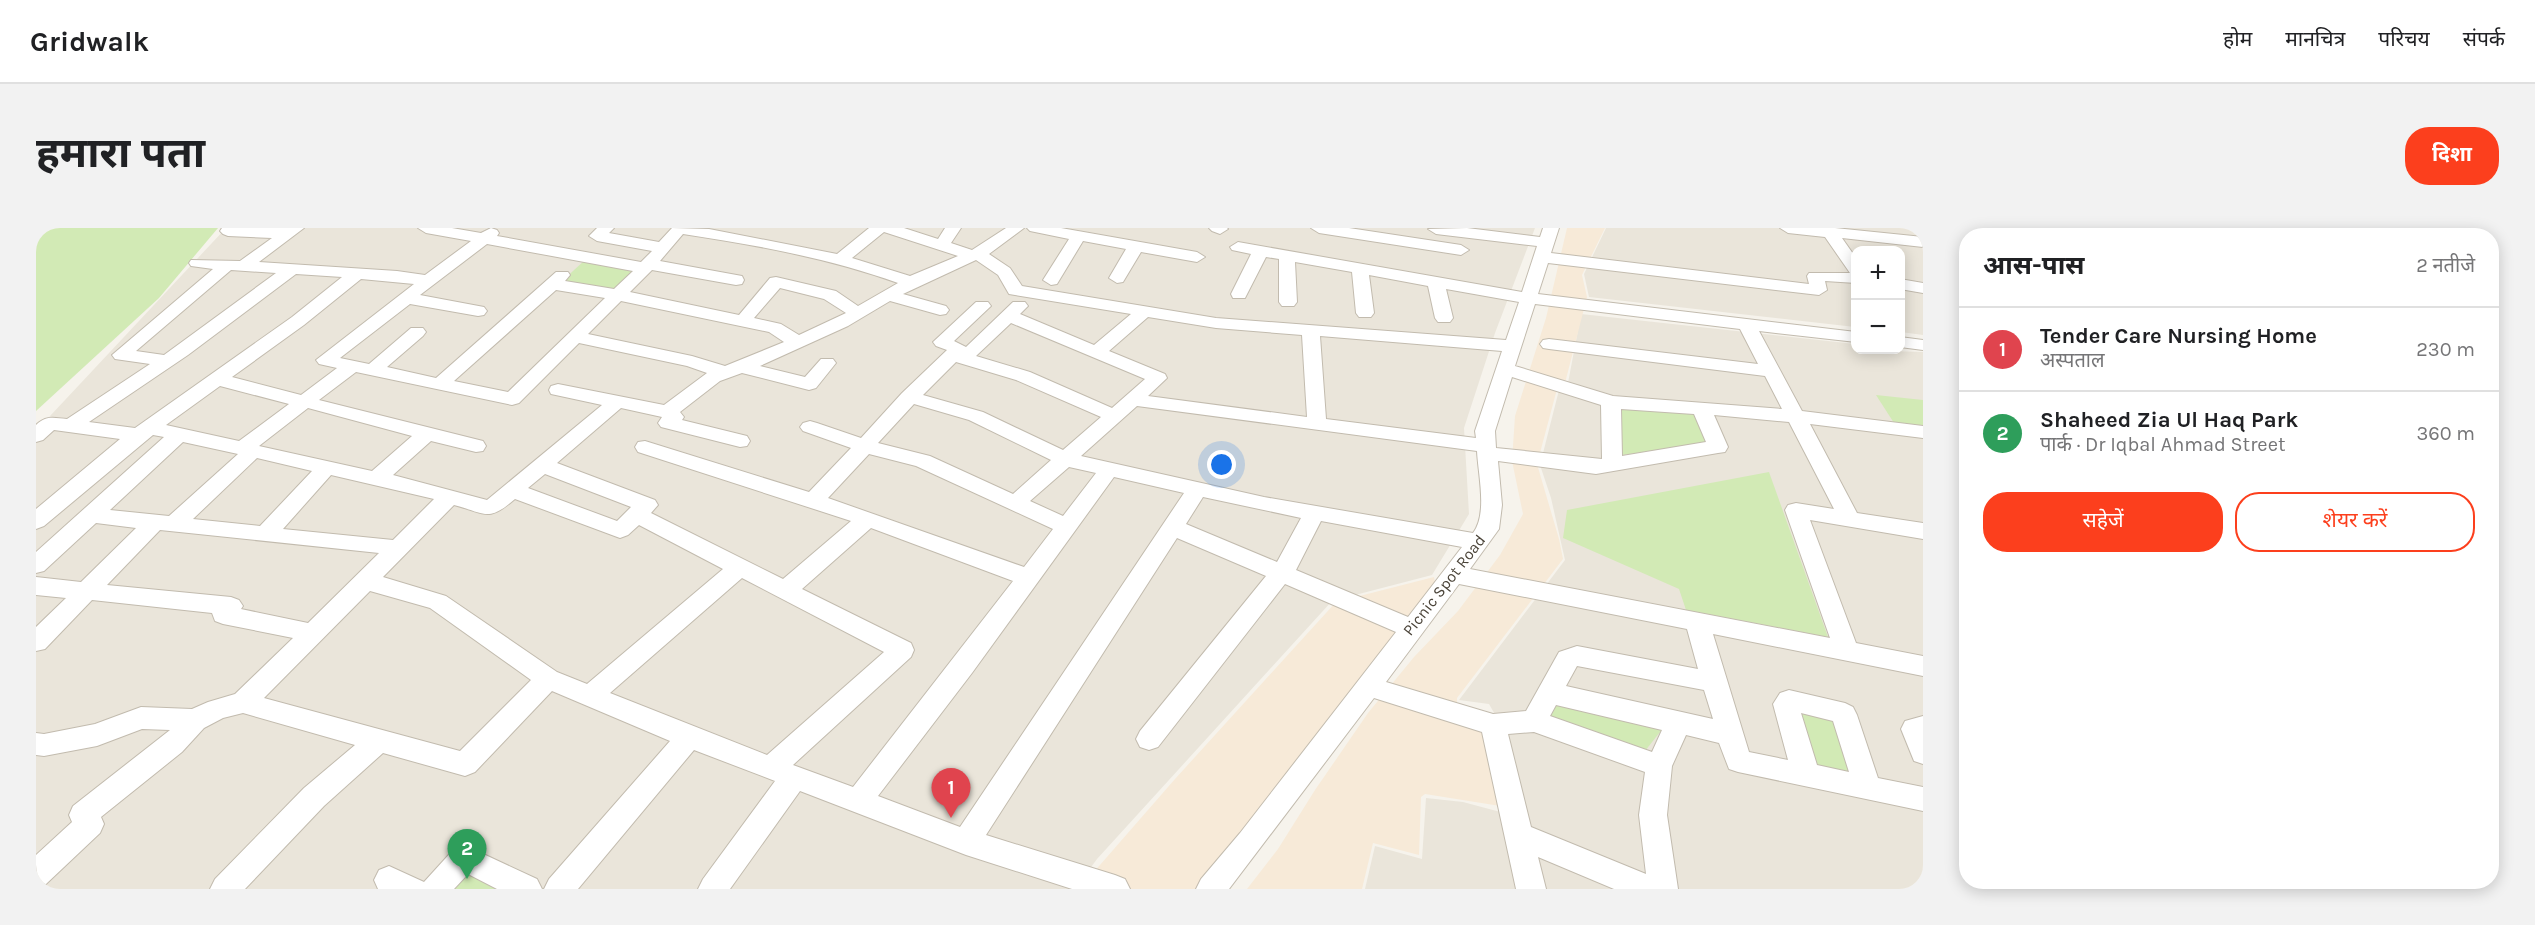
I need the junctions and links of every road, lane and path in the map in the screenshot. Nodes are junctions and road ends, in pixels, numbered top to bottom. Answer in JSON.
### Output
{"nodes":[{"id":1,"x":427,"y":228,"type":"edge"},
{"id":2,"x":500,"y":228,"type":"edge"},
{"id":3,"x":606,"y":228,"type":"edge"},
{"id":4,"x":879,"y":228,"type":"edge"},
{"id":5,"x":888,"y":228,"type":"edge"},
{"id":6,"x":953,"y":228,"type":"edge"},
{"id":7,"x":1016,"y":228,"type":"edge"},
{"id":8,"x":1035,"y":228,"type":"edge"},
{"id":9,"x":1319,"y":228,"type":"edge"},
{"id":10,"x":1788,"y":228,"type":"edge"},
{"id":11,"x":680,"y":229,"type":"edge"},
{"id":12,"x":1436,"y":229,"type":"edge"},
{"id":13,"x":1829,"y":230,"type":"edge"},
{"id":14,"x":228,"y":231,"type":"dead end"},
{"id":15,"x":292,"y":231,"type":"edge"},
{"id":16,"x":1079,"y":236,"type":"junction"},
{"id":17,"x":483,"y":238,"type":"junction"},
{"id":18,"x":1546,"y":242,"type":"edge"},
{"id":19,"x":1917,"y":242,"type":"edge"},
{"id":20,"x":941,"y":245,"type":"junction"},
{"id":21,"x":1136,"y":246,"type":"junction"},
{"id":22,"x":1238,"y":247,"type":"dead end"},
{"id":23,"x":663,"y":248,"type":"junction"},
{"id":24,"x":1461,"y":250,"type":"dead end"},
{"id":25,"x":1261,"y":251,"type":"junction"},
{"id":26,"x":974,"y":254,"type":"junction"},
{"id":27,"x":1287,"y":256,"type":"junction"},
{"id":28,"x":583,"y":257,"type":"junction"},
{"id":29,"x":1197,"y":257,"type":"dead end"},
{"id":30,"x":1923,"y":257,"type":"edge"},
{"id":31,"x":841,"y":259,"type":"junction"},
{"id":32,"x":1851,"y":263,"type":"edge"},
{"id":33,"x":197,"y":264,"type":"dead end"},
{"id":34,"x":235,"y":266,"type":"junction"},
{"id":35,"x":647,"y":266,"type":"junction"},
{"id":36,"x":1360,"y":269,"type":"junction"},
{"id":37,"x":291,"y":270,"type":"junction"},
{"id":38,"x":357,"y":274,"type":"junction"},
{"id":39,"x":1116,"y":278,"type":"dead end"},
{"id":40,"x":1851,"y":278,"type":"edge"},
{"id":41,"x":736,"y":280,"type":"dead end"},
{"id":42,"x":1051,"y":280,"type":"dead end"},
{"id":43,"x":429,"y":281,"type":"junction"},
{"id":44,"x":911,"y":282,"type":"junction"},
{"id":45,"x":1436,"y":282,"type":"junction"},
{"id":46,"x":552,"y":284,"type":"junction"},
{"id":47,"x":1905,"y":285,"type":"edge"},
{"id":48,"x":1923,"y":288,"type":"edge"},
{"id":49,"x":1015,"y":290,"type":"junction"},
{"id":50,"x":1239,"y":294,"type":"dead end"},
{"id":51,"x":618,"y":295,"type":"junction"},
{"id":52,"x":888,"y":295,"type":"junction"},
{"id":53,"x":407,"y":298,"type":"junction"},
{"id":54,"x":1527,"y":298,"type":"junction"},
{"id":55,"x":1288,"y":302,"type":"dead end"},
{"id":56,"x":982,"y":306,"type":"dead end"},
{"id":57,"x":940,"y":310,"type":"dead end"},
{"id":58,"x":478,"y":311,"type":"dead end"},
{"id":59,"x":1145,"y":311,"type":"junction"},
{"id":60,"x":858,"y":313,"type":"junction"},
{"id":61,"x":1365,"y":313,"type":"dead end"},
{"id":62,"x":1009,"y":316,"type":"junction"},
{"id":63,"x":1444,"y":318,"type":"dead end"},
{"id":64,"x":743,"y":321,"type":"junction"},
{"id":65,"x":1747,"y":325,"type":"junction"},
{"id":66,"x":1311,"y":330,"type":"junction"},
{"id":67,"x":417,"y":332,"type":"dead end"},
{"id":68,"x":1851,"y":336,"type":"edge"},
{"id":69,"x":575,"y":337,"type":"junction"},
{"id":70,"x":797,"y":342,"type":"junction"},
{"id":71,"x":1905,"y":343,"type":"edge"},
{"id":72,"x":1549,"y":344,"type":"dead end"},
{"id":73,"x":1923,"y":345,"type":"edge"},
{"id":74,"x":1512,"y":346,"type":"junction"},
{"id":75,"x":1097,"y":352,"type":"junction"},
{"id":76,"x":955,"y":353,"type":"junction"},
{"id":77,"x":167,"y":361,"type":"junction"},
{"id":78,"x":827,"y":363,"type":"dead end"},
{"id":79,"x":353,"y":365,"type":"junction"},
{"id":80,"x":1504,"y":369,"type":"junction"},
{"id":81,"x":373,"y":370,"type":"junction"},
{"id":82,"x":734,"y":370,"type":"junction"},
{"id":83,"x":1771,"y":371,"type":"junction"},
{"id":84,"x":217,"y":379,"type":"junction"},
{"id":85,"x":440,"y":384,"type":"junction"},
{"id":86,"x":558,"y":390,"type":"dead end"},
{"id":87,"x":909,"y":397,"type":"junction"},
{"id":88,"x":1132,"y":400,"type":"junction"},
{"id":89,"x":305,"y":402,"type":"junction"},
{"id":90,"x":617,"y":402,"type":"junction"},
{"id":91,"x":1611,"y":402,"type":"junction"},
{"id":92,"x":1701,"y":408,"type":"junction"},
{"id":93,"x":668,"y":412,"type":"junction"},
{"id":94,"x":1115,"y":416,"type":"junction"},
{"id":95,"x":1796,"y":417,"type":"junction"},
{"id":96,"x":1317,"y":424,"type":"junction"},
{"id":97,"x":70,"y":426,"type":"junction"},
{"id":98,"x":810,"y":428,"type":"dead end"},
{"id":99,"x":145,"y":432,"type":"junction"},
{"id":100,"x":1923,"y":432,"type":"edge"},
{"id":101,"x":427,"y":433,"type":"junction"},
{"id":102,"x":180,"y":434,"type":"junction"},
{"id":103,"x":36,"y":435,"type":"edge"},
{"id":104,"x":740,"y":441,"type":"dead end"},
{"id":105,"x":476,"y":446,"type":"dead end"},
{"id":106,"x":864,"y":446,"type":"junction"},
{"id":107,"x":645,"y":447,"type":"dead end"},
{"id":108,"x":248,"y":450,"type":"junction"},
{"id":109,"x":1486,"y":450,"type":"junction"},
{"id":110,"x":1065,"y":459,"type":"junction"},
{"id":111,"x":1612,"y":464,"type":"junction"},
{"id":112,"x":542,"y":465,"type":"junction"},
{"id":113,"x":327,"y":467,"type":"junction"},
{"id":114,"x":1110,"y":468,"type":"junction"},
{"id":115,"x":377,"y":478,"type":"junction"},
{"id":116,"x":1198,"y":489,"type":"junction"},
{"id":117,"x":513,"y":490,"type":"junction"},
{"id":118,"x":450,"y":496,"type":"junction"},
{"id":119,"x":813,"y":501,"type":"junction"},
{"id":120,"x":1015,"y":503,"type":"junction"},
{"id":121,"x":1314,"y":513,"type":"junction"},
{"id":122,"x":637,"y":514,"type":"junction"},
{"id":123,"x":91,"y":515,"type":"junction"},
{"id":124,"x":868,"y":519,"type":"junction"},
{"id":125,"x":1851,"y":519,"type":"junction"},
{"id":126,"x":36,"y":520,"type":"edge"},
{"id":127,"x":165,"y":523,"type":"junction"},
{"id":128,"x":1067,"y":527,"type":"junction"},
{"id":129,"x":1173,"y":527,"type":"junction"},
{"id":130,"x":1923,"y":531,"type":"edge"},
{"id":131,"x":265,"y":535,"type":"junction"},
{"id":132,"x":1478,"y":542,"type":"junction"},
{"id":133,"x":397,"y":550,"type":"junction"},
{"id":134,"x":36,"y":565,"type":"edge"},
{"id":135,"x":740,"y":567,"type":"junction"},
{"id":136,"x":1281,"y":572,"type":"junction"},
{"id":137,"x":1452,"y":574,"type":"junction"},
{"id":138,"x":1029,"y":578,"type":"junction"},
{"id":139,"x":366,"y":581,"type":"junction"},
{"id":140,"x":36,"y":586,"type":"edge"},
{"id":141,"x":87,"y":591,"type":"junction"},
{"id":142,"x":785,"y":591,"type":"junction"},
{"id":143,"x":1697,"y":621,"type":"junction"},
{"id":144,"x":1411,"y":628,"type":"junction"},
{"id":145,"x":314,"y":633,"type":"junction"},
{"id":146,"x":36,"y":642,"type":"edge"},
{"id":147,"x":1847,"y":651,"type":"junction"},
{"id":148,"x":1923,"y":666,"type":"edge"},
{"id":149,"x":548,"y":679,"type":"junction"},
{"id":150,"x":1714,"y":682,"type":"junction"},
{"id":151,"x":1367,"y":686,"type":"junction"},
{"id":152,"x":1549,"y":693,"type":"junction"},
{"id":153,"x":590,"y":696,"type":"junction"},
{"id":154,"x":243,"y":703,"type":"junction"},
{"id":155,"x":195,"y":720,"type":"junction"},
{"id":156,"x":1534,"y":722,"type":"junction"},
{"id":157,"x":1679,"y":722,"type":"junction"},
{"id":158,"x":1493,"y":725,"type":"junction"},
{"id":159,"x":1923,"y":727,"type":"edge"},
{"id":160,"x":1729,"y":734,"type":"junction"},
{"id":161,"x":689,"y":736,"type":"junction"},
{"id":162,"x":1149,"y":739,"type":"dead end"},
{"id":163,"x":379,"y":740,"type":"junction"},
{"id":164,"x":39,"y":748,"type":"edge"},
{"id":165,"x":1923,"y":753,"type":"edge"},
{"id":166,"x":1659,"y":766,"type":"junction"},
{"id":167,"x":783,"y":772,"type":"junction"},
{"id":168,"x":1806,"y":775,"type":"junction"},
{"id":169,"x":1868,"y":788,"type":"junction"},
{"id":170,"x":1923,"y":799,"type":"edge"},
{"id":171,"x":859,"y":800,"type":"junction"},
{"id":172,"x":1518,"y":836,"type":"junction"},
{"id":173,"x":966,"y":842,"type":"junction"},
{"id":174,"x":36,"y":874,"type":"edge"},
{"id":175,"x":225,"y":889,"type":"edge"},
{"id":176,"x":435,"y":889,"type":"edge"},
{"id":177,"x":527,"y":889,"type":"edge"},
{"id":178,"x":559,"y":889,"type":"edge"},
{"id":179,"x":713,"y":889,"type":"edge"},
{"id":180,"x":1115,"y":889,"type":"edge"},
{"id":181,"x":1211,"y":889,"type":"edge"},
{"id":182,"x":1531,"y":889,"type":"edge"},
{"id":183,"x":1648,"y":889,"type":"edge"},
{"id":184,"x":1663,"y":889,"type":"edge"}],
"edges":[{"from":1,"to":17,"type":"street"},
{"from":2,"to":17,"type":"street"},
{"from":3,"to":23,"type":"street"},
{"from":4,"to":31,"type":"street"},
{"from":5,"to":20,"type":"street"},
{"from":6,"to":20,"type":"street"},
{"from":7,"to":26,"type":"street"},
{"from":8,"to":16,"type":"street"},
{"from":9,"to":24,"type":"street"},
{"from":10,"to":13,"type":"street"},
{"from":11,"to":23,"type":"street"},
{"from":11,"to":31,"type":"street"},
{"from":12,"to":18,"type":"street"},
{"from":13,"to":19,"type":"street"},
{"from":13,"to":32,"type":"street"},
{"from":14,"to":15,"type":"street"},
{"from":15,"to":34,"type":"street"},
{"from":16,"to":21,"type":"street"},
{"from":16,"to":42,"type":"street"},
{"from":17,"to":28,"type":"street"},
{"from":17,"to":43,"type":"street"},
{"from":18,"to":40,"type":"street"},
{"from":18,"to":54,"type":"street","name":"Picnic Spot Road"},
{"from":19,"to":30,"type":"street"},
{"from":20,"to":26,"type":"street"},
{"from":21,"to":29,"type":"street"},
{"from":21,"to":39,"type":"street"},
{"from":22,"to":25,"type":"street"},
{"from":23,"to":35,"type":"street"},
{"from":25,"to":27,"type":"street"},
{"from":25,"to":50,"type":"street"},
{"from":26,"to":44,"type":"street"},
{"from":26,"to":49,"type":"street"},
{"from":27,"to":36,"type":"street"},
{"from":27,"to":55,"type":"street"},
{"from":28,"to":35,"type":"street"},
{"from":28,"to":46,"type":"street"},
{"from":31,"to":44,"type":"street"},
{"from":33,"to":34,"type":"street"},
{"from":34,"to":37,"type":"street"},
{"from":34,"to":77,"type":"street"},
{"from":35,"to":41,"type":"street"},
{"from":35,"to":51,"type":"street"},
{"from":36,"to":45,"type":"street"},
{"from":36,"to":61,"type":"street"},
{"from":37,"to":38,"type":"street"},
{"from":37,"to":77,"type":"street"},
{"from":38,"to":43,"type":"street"},
{"from":38,"to":84,"type":"street"},
{"from":43,"to":53,"type":"street"},
{"from":44,"to":52,"type":"street"},
{"from":45,"to":54,"type":"street"},
{"from":45,"to":63,"type":"street"},
{"from":46,"to":51,"type":"street"},
{"from":46,"to":85,"type":"street"},
{"from":47,"to":48,"type":"street"},
{"from":49,"to":59,"type":"street"},
{"from":49,"to":62,"type":"street"},
{"from":51,"to":64,"type":"street"},
{"from":51,"to":69,"type":"street"},
{"from":52,"to":57,"type":"street"},
{"from":52,"to":60,"type":"street"},
{"from":53,"to":58,"type":"street"},
{"from":53,"to":79,"type":"street"},
{"from":54,"to":65,"type":"street"},
{"from":54,"to":74,"type":"street","name":"Picnic Spot Road"},
{"from":56,"to":76,"type":"street"},
{"from":59,"to":66,"type":"street"},
{"from":59,"to":75,"type":"street"},
{"from":60,"to":64,"type":"street"},
{"from":60,"to":70,"type":"street"},
{"from":62,"to":75,"type":"street"},
{"from":62,"to":76,"type":"street"},
{"from":64,"to":70,"type":"street"},
{"from":65,"to":68,"type":"street"},
{"from":65,"to":83,"type":"street"},
{"from":66,"to":74,"type":"street"},
{"from":66,"to":96,"type":"street"},
{"from":67,"to":81,"type":"street"},
{"from":69,"to":82,"type":"street"},
{"from":69,"to":85,"type":"street"},
{"from":70,"to":82,"type":"street"},
{"from":71,"to":73,"type":"street"},
{"from":72,"to":83,"type":"street"},
{"from":74,"to":80,"type":"street","name":"Picnic Spot Road"},
{"from":75,"to":88,"type":"street"},
{"from":76,"to":87,"type":"street"},
{"from":76,"to":94,"type":"street"},
{"from":77,"to":97,"type":"street"},
{"from":78,"to":82,"type":"street"},
{"from":79,"to":81,"type":"street"},
{"from":79,"to":89,"type":"street"},
{"from":80,"to":91,"type":"street"},
{"from":80,"to":109,"type":"street","name":"Picnic Spot Road"},
{"from":81,"to":85,"type":"street"},
{"from":82,"to":93,"type":"street"},
{"from":83,"to":95,"type":"street"},
{"from":84,"to":89,"type":"street"},
{"from":84,"to":99,"type":"street"},
{"from":86,"to":90,"type":"street"},
{"from":87,"to":106,"type":"street"},
{"from":87,"to":110,"type":"street"},
{"from":88,"to":94,"type":"street"},
{"from":88,"to":96,"type":"street"},
{"from":89,"to":101,"type":"street"},
{"from":89,"to":108,"type":"street"},
{"from":90,"to":93,"type":"street"},
{"from":90,"to":112,"type":"street"},
{"from":91,"to":92,"type":"street"},
{"from":91,"to":111,"type":"street"},
{"from":92,"to":95,"type":"street"},
{"from":92,"to":111,"type":"street"},
{"from":93,"to":104,"type":"street"},
{"from":94,"to":110,"type":"street"},
{"from":95,"to":100,"type":"street"},
{"from":95,"to":125,"type":"street"},
{"from":96,"to":109,"type":"street"},
{"from":97,"to":99,"type":"street"},
{"from":97,"to":103,"type":"street"},
{"from":98,"to":106,"type":"street"},
{"from":99,"to":102,"type":"street"},
{"from":99,"to":126,"type":"street"},
{"from":101,"to":105,"type":"street"},
{"from":101,"to":115,"type":"street"},
{"from":102,"to":108,"type":"street"},
{"from":102,"to":123,"type":"street"},
{"from":106,"to":119,"type":"street"},
{"from":106,"to":120,"type":"street"},
{"from":107,"to":119,"type":"street"},
{"from":108,"to":113,"type":"street"},
{"from":108,"to":127,"type":"street"},
{"from":109,"to":111,"type":"street"},
{"from":109,"to":132,"type":"street","name":"Picnic Spot Road"},
{"from":110,"to":114,"type":"street"},
{"from":110,"to":120,"type":"street"},
{"from":112,"to":117,"type":"street"},
{"from":112,"to":122,"type":"street"},
{"from":113,"to":115,"type":"street"},
{"from":113,"to":131,"type":"street"},
{"from":114,"to":116,"type":"street"},
{"from":114,"to":128,"type":"street"},
{"from":115,"to":118,"type":"street"},
{"from":116,"to":121,"type":"street"},
{"from":116,"to":129,"type":"street"},
{"from":117,"to":118,"type":"street"},
{"from":117,"to":122,"type":"street"},
{"from":118,"to":133,"type":"street"},
{"from":119,"to":124,"type":"street"},
{"from":120,"to":128,"type":"street"},
{"from":121,"to":132,"type":"street"},
{"from":121,"to":136,"type":"street"},
{"from":122,"to":135,"type":"street"},
{"from":123,"to":127,"type":"street"},
{"from":123,"to":134,"type":"street"},
{"from":124,"to":138,"type":"street"},
{"from":124,"to":142,"type":"street"},
{"from":125,"to":130,"type":"street"},
{"from":125,"to":147,"type":"street"},
{"from":127,"to":131,"type":"street"},
{"from":127,"to":141,"type":"street"},
{"from":128,"to":138,"type":"street"},
{"from":129,"to":136,"type":"street"},
{"from":129,"to":173,"type":"street"},
{"from":131,"to":133,"type":"street"},
{"from":132,"to":137,"type":"street","name":"Picnic Spot Road"},
{"from":133,"to":139,"type":"street"},
{"from":135,"to":142,"type":"street"},
{"from":135,"to":153,"type":"street"},
{"from":136,"to":144,"type":"street"},
{"from":136,"to":162,"type":"street"},
{"from":137,"to":143,"type":"street"},
{"from":137,"to":144,"type":"street","name":"Picnic Spot Road"},
{"from":138,"to":171,"type":"street"},
{"from":139,"to":145,"type":"street"},
{"from":139,"to":149,"type":"street"},
{"from":140,"to":141,"type":"street"},
{"from":141,"to":145,"type":"street"},
{"from":141,"to":146,"type":"street"},
{"from":142,"to":167,"type":"street"},
{"from":143,"to":147,"type":"street"},
{"from":143,"to":150,"type":"street"},
{"from":144,"to":151,"type":"street","name":"Picnic Spot Road"},
{"from":145,"to":154,"type":"street"},
{"from":147,"to":148,"type":"street"},
{"from":149,"to":153,"type":"street"},
{"from":149,"to":163,"type":"street"},
{"from":150,"to":152,"type":"street"},
{"from":150,"to":160,"type":"street"},
{"from":151,"to":158,"type":"street"},
{"from":151,"to":181,"type":"street","name":"Picnic Spot Road"},
{"from":152,"to":156,"type":"street"},
{"from":152,"to":157,"type":"street"},
{"from":153,"to":161,"type":"street"},
{"from":154,"to":155,"type":"street"},
{"from":154,"to":163,"type":"street"},
{"from":155,"to":164,"type":"street"},
{"from":155,"to":174,"type":"street"},
{"from":156,"to":158,"type":"street"},
{"from":156,"to":166,"type":"street"},
{"from":157,"to":160,"type":"street"},
{"from":157,"to":166,"type":"street"},
{"from":158,"to":172,"type":"street"},
{"from":159,"to":165,"type":"street"},
{"from":160,"to":168,"type":"street"},
{"from":161,"to":167,"type":"street"},
{"from":161,"to":178,"type":"street"},
{"from":163,"to":175,"type":"street"},
{"from":166,"to":184,"type":"street"},
{"from":167,"to":171,"type":"street"},
{"from":167,"to":179,"type":"street"},
{"from":168,"to":169,"type":"street"},
{"from":168,"to":169,"type":"street"},
{"from":169,"to":170,"type":"street"},
{"from":171,"to":173,"type":"street"},
{"from":172,"to":182,"type":"street"},
{"from":172,"to":183,"type":"street"},
{"from":173,"to":180,"type":"street"},
{"from":176,"to":177,"type":"street"}]}
